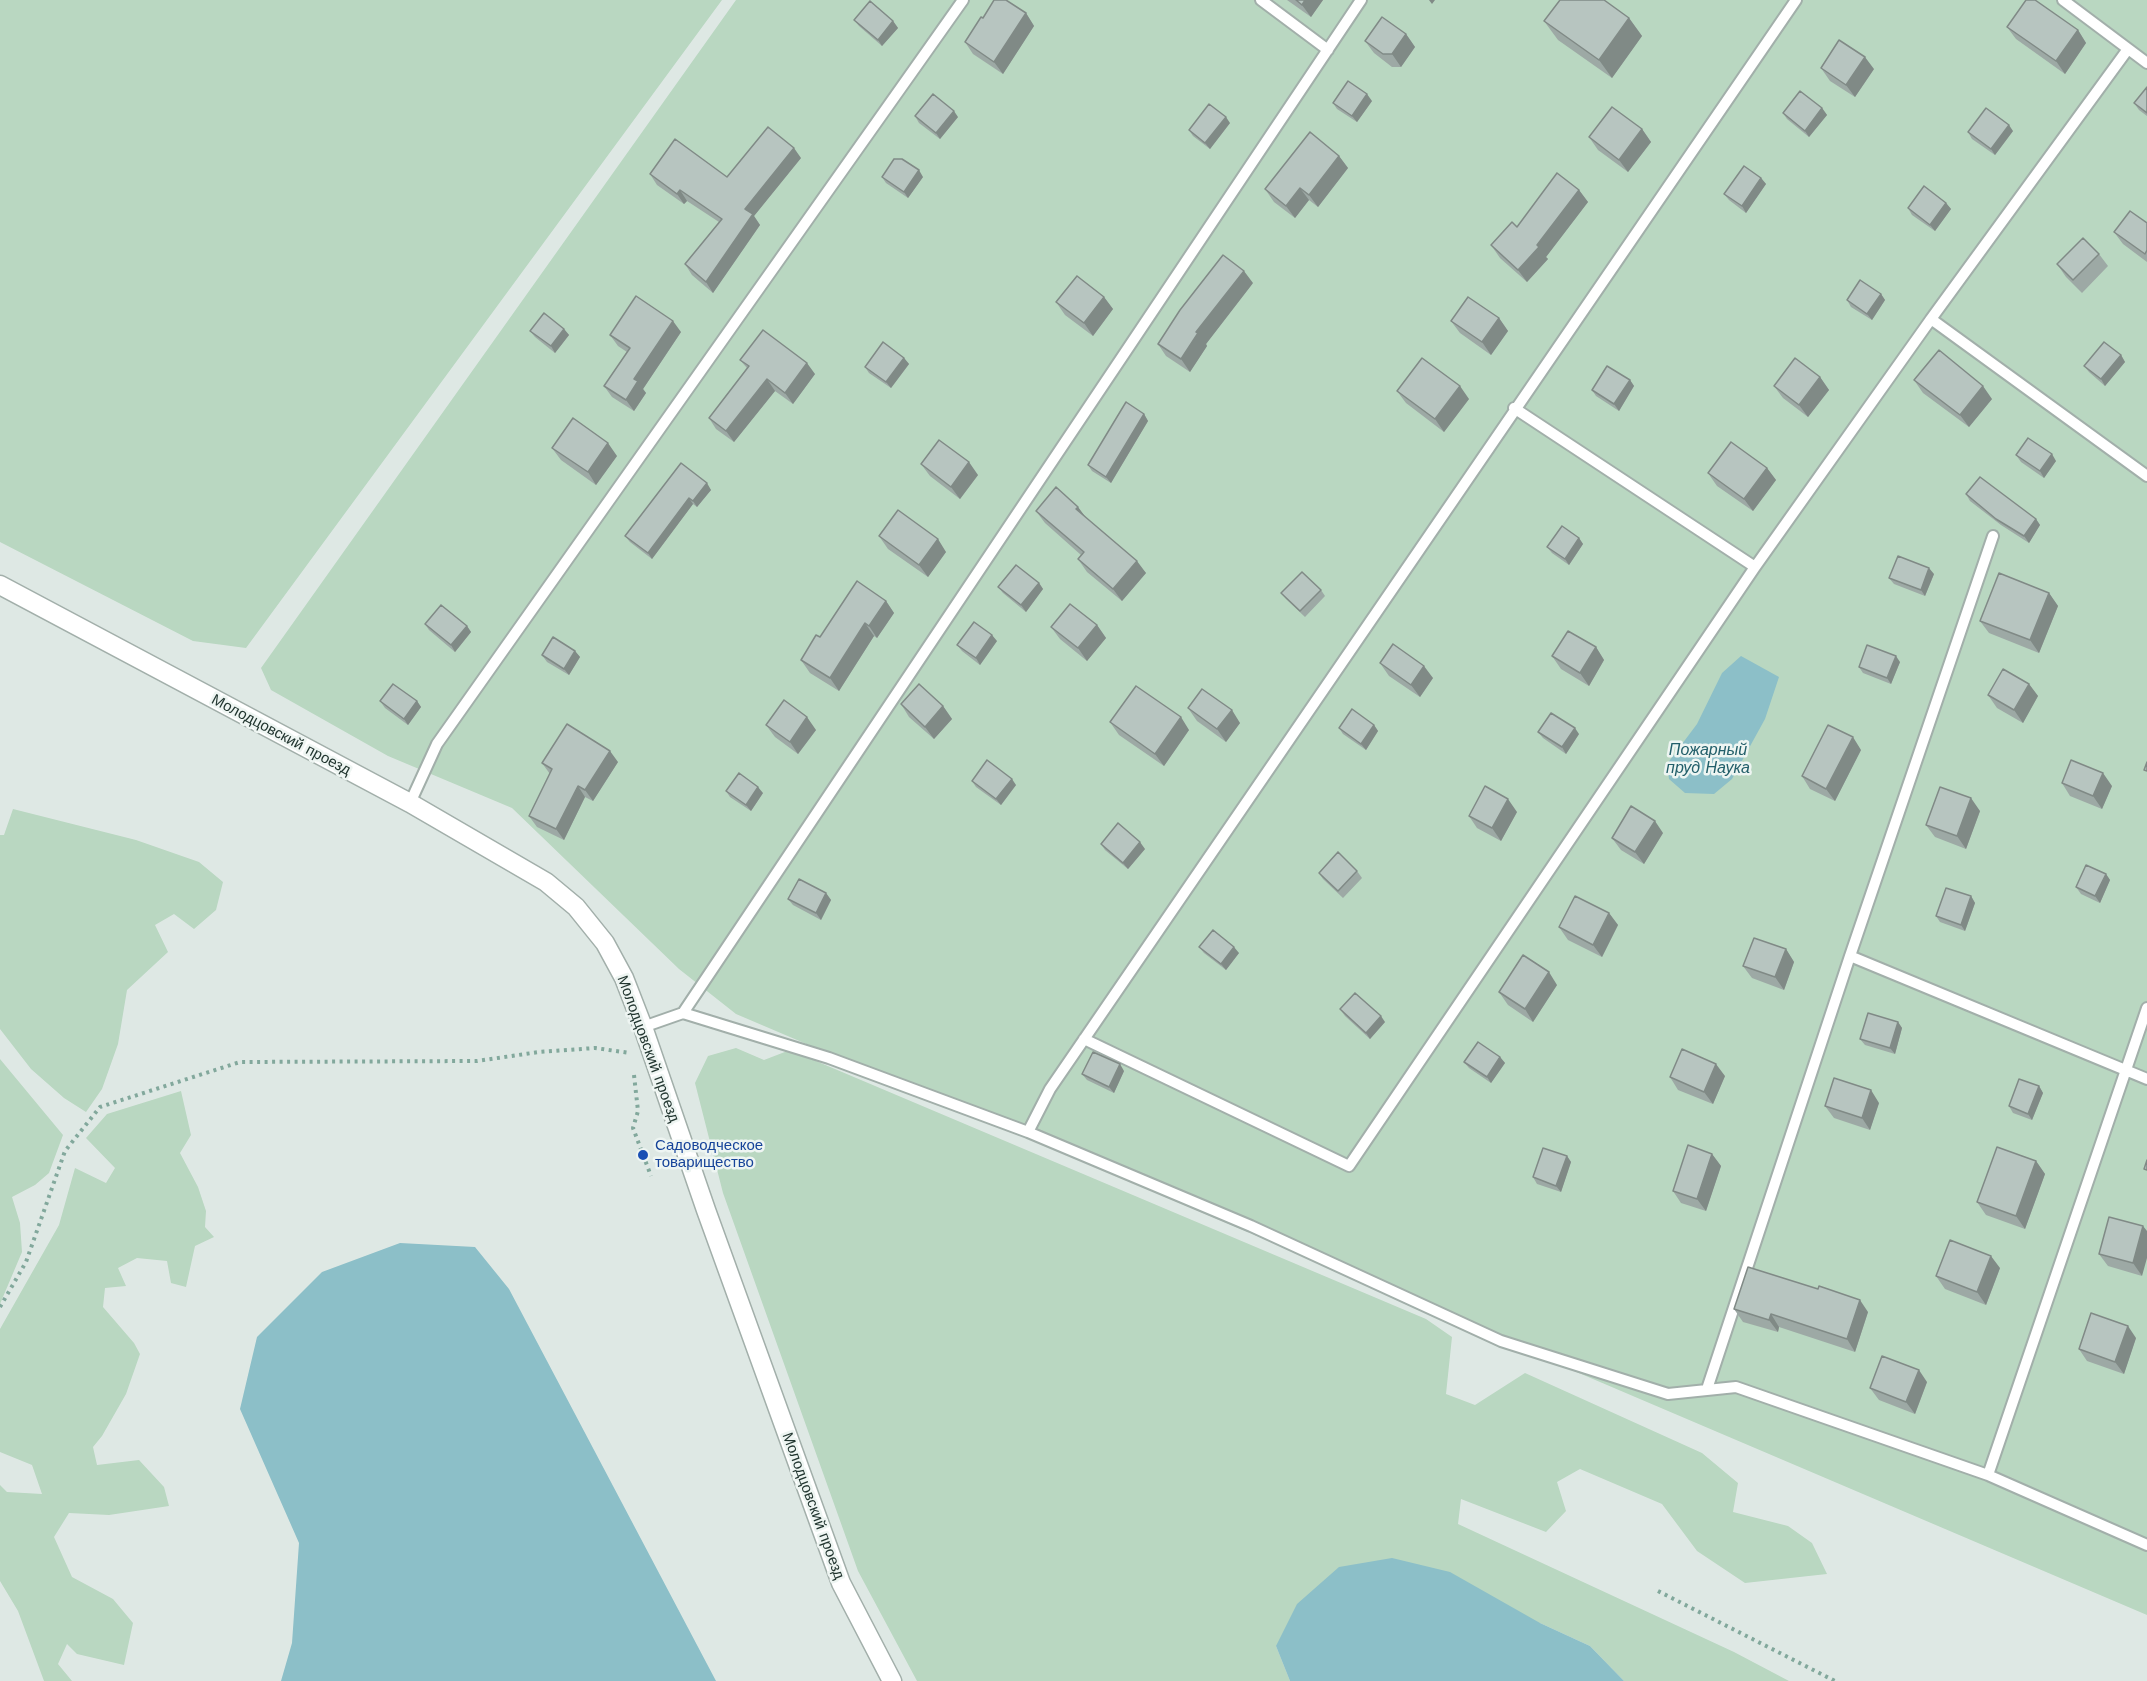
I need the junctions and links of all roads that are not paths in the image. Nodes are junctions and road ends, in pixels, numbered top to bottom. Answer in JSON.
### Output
{"nodes":[{"id":1,"x":963,"y":0,"type":"edge"},
{"id":2,"x":1261,"y":0,"type":"edge"},
{"id":3,"x":1361,"y":0,"type":"edge"},
{"id":4,"x":1796,"y":0,"type":"edge"},
{"id":5,"x":2063,"y":0,"type":"edge"},
{"id":6,"x":2128,"y":49,"type":"junction"},
{"id":7,"x":1328,"y":50,"type":"junction"},
{"id":8,"x":2147,"y":63,"type":"edge"},
{"id":9,"x":1931,"y":319,"type":"junction"},
{"id":10,"x":1514,"y":408,"type":"junction"},
{"id":11,"x":2147,"y":476,"type":"edge"},
{"id":12,"x":1993,"y":536,"type":"dead end"},
{"id":13,"x":1755,"y":567,"type":"junction"},
{"id":14,"x":0,"y":585,"type":"edge"},
{"id":15,"x":410,"y":803,"type":"junction"},
{"id":16,"x":1850,"y":956,"type":"junction"},
{"id":17,"x":2147,"y":1008,"type":"edge"},
{"id":18,"x":683,"y":1012,"type":"junction"},
{"id":19,"x":643,"y":1027,"type":"junction"},
{"id":20,"x":1084,"y":1039,"type":"junction"},
{"id":21,"x":2126,"y":1071,"type":"junction"},
{"id":22,"x":2147,"y":1079,"type":"edge"},
{"id":23,"x":1028,"y":1132,"type":"junction"},
{"id":24,"x":1707,"y":1389,"type":"junction"},
{"id":25,"x":1988,"y":1475,"type":"junction"},
{"id":26,"x":2147,"y":1545,"type":"edge"},
{"id":27,"x":892,"y":1681,"type":"edge"}],
"edges":[{"from":1,"to":15,"type":"lane"},
{"from":2,"to":7,"type":"lane"},
{"from":3,"to":7,"type":"lane"},
{"from":4,"to":10,"type":"lane"},
{"from":5,"to":6,"type":"lane"},
{"from":6,"to":8,"type":"lane"},
{"from":6,"to":9,"type":"lane"},
{"from":7,"to":18,"type":"lane"},
{"from":9,"to":11,"type":"lane"},
{"from":9,"to":13,"type":"lane"},
{"from":10,"to":13,"type":"lane"},
{"from":10,"to":20,"type":"lane"},
{"from":12,"to":16,"type":"lane"},
{"from":13,"to":20,"type":"lane"},
{"from":14,"to":15,"type":"street","name":"Молодцовский проезд"},
{"from":15,"to":19,"type":"street","name":"Молодцовский проезд"},
{"from":16,"to":21,"type":"lane"},
{"from":16,"to":24,"type":"lane"},
{"from":17,"to":21,"type":"lane"},
{"from":18,"to":19,"type":"lane"},
{"from":18,"to":23,"type":"lane"},
{"from":19,"to":27,"type":"street","name":"Молодцовский проезд"},
{"from":20,"to":23,"type":"lane"},
{"from":21,"to":22,"type":"lane"},
{"from":21,"to":25,"type":"lane"},
{"from":23,"to":24,"type":"lane"},
{"from":24,"to":25,"type":"lane"},
{"from":25,"to":26,"type":"lane"}]}
